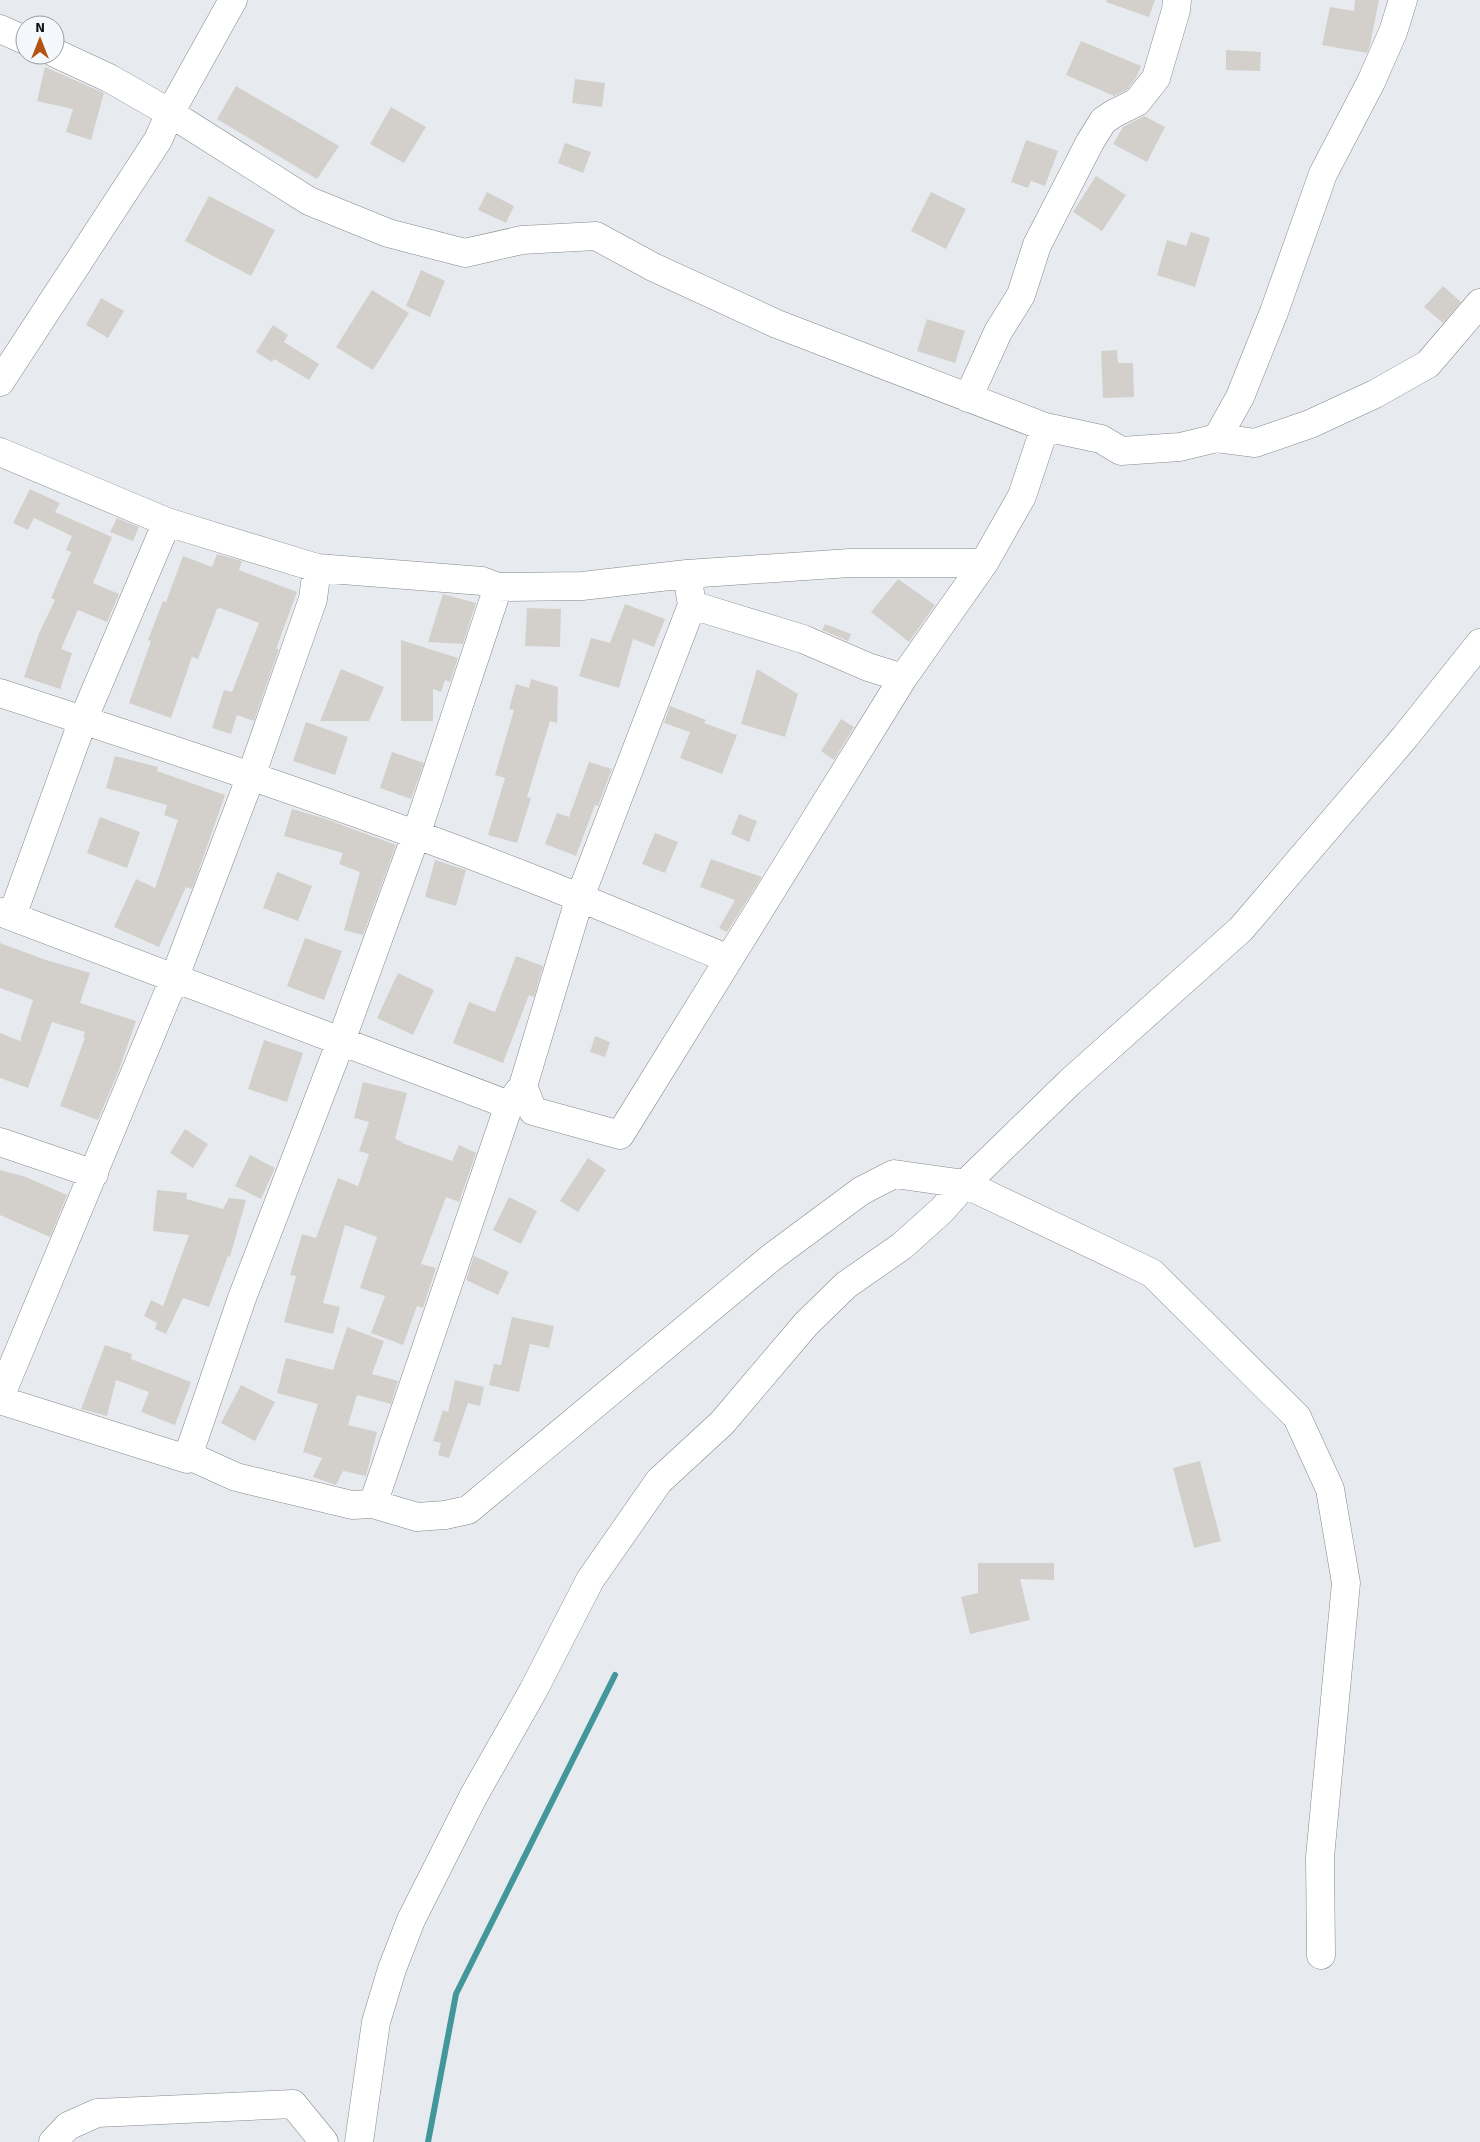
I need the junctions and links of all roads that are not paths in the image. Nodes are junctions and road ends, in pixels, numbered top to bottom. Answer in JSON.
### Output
{"nodes":[{"id":1,"x":232,"y":0,"type":"edge"},
{"id":2,"x":1177,"y":0,"type":"edge"},
{"id":3,"x":1403,"y":0,"type":"edge"},
{"id":4,"x":0,"y":29,"type":"edge"},
{"id":5,"x":15,"y":36,"type":"edge"},
{"id":6,"x":65,"y":58,"type":"edge"},
{"id":7,"x":170,"y":113,"type":"junction"},
{"id":8,"x":1480,"y":303,"type":"edge"},
{"id":9,"x":0,"y":382,"type":"edge"},
{"id":10,"x":968,"y":398,"type":"junction"},
{"id":11,"x":1044,"y":427,"type":"junction"},
{"id":12,"x":1217,"y":438,"type":"junction"},
{"id":13,"x":0,"y":452,"type":"edge"},
{"id":14,"x":167,"y":522,"type":"junction"},
{"id":15,"x":984,"y":563,"type":"junction"},
{"id":16,"x":318,"y":568,"type":"junction"},
{"id":17,"x":687,"y":574,"type":"junction"},
{"id":18,"x":498,"y":587,"type":"junction"},
{"id":19,"x":692,"y":605,"type":"junction"},
{"id":20,"x":1480,"y":643,"type":"edge"},
{"id":21,"x":903,"y":678,"type":"junction"},
{"id":22,"x":0,"y":693,"type":"edge"},
{"id":23,"x":83,"y":720,"type":"junction"},
{"id":24,"x":251,"y":776,"type":"junction"},
{"id":25,"x":416,"y":835,"type":"junction"},
{"id":26,"x":580,"y":897,"type":"junction"},
{"id":27,"x":6,"y":914,"type":"edge"},
{"id":28,"x":729,"y":960,"type":"junction"},
{"id":29,"x":174,"y":979,"type":"junction"},
{"id":30,"x":341,"y":1041,"type":"junction"},
{"id":31,"x":516,"y":1095,"type":"junction"},
{"id":32,"x":0,"y":1142,"type":"edge"},
{"id":33,"x":94,"y":1174,"type":"junction"},
{"id":34,"x":965,"y":1184,"type":"junction"},
{"id":35,"x":0,"y":1398,"type":"edge"},
{"id":36,"x":187,"y":1459,"type":"junction"},
{"id":37,"x":373,"y":1504,"type":"junction"},
{"id":38,"x":1321,"y":1954,"type":"dead end"},
{"id":39,"x":53,"y":2142,"type":"edge"},
{"id":40,"x":324,"y":2142,"type":"edge"},
{"id":41,"x":359,"y":2142,"type":"edge"}],
"edges":[{"from":1,"to":7,"type":"street"},
{"from":2,"to":10,"type":"street"},
{"from":3,"to":12,"type":"street"},
{"from":4,"to":5,"type":"street"},
{"from":6,"to":7,"type":"street"},
{"from":7,"to":9,"type":"street"},
{"from":7,"to":10,"type":"street"},
{"from":8,"to":12,"type":"street"},
{"from":10,"to":11,"type":"street"},
{"from":11,"to":12,"type":"street"},
{"from":11,"to":15,"type":"street"},
{"from":13,"to":14,"type":"street"},
{"from":14,"to":16,"type":"street"},
{"from":14,"to":23,"type":"street"},
{"from":15,"to":17,"type":"street"},
{"from":15,"to":21,"type":"street"},
{"from":16,"to":18,"type":"street"},
{"from":16,"to":24,"type":"street"},
{"from":17,"to":18,"type":"street"},
{"from":17,"to":19,"type":"street"},
{"from":18,"to":25,"type":"street"},
{"from":19,"to":21,"type":"street"},
{"from":19,"to":26,"type":"street"},
{"from":20,"to":34,"type":"street"},
{"from":21,"to":28,"type":"street"},
{"from":22,"to":23,"type":"street"},
{"from":23,"to":24,"type":"street"},
{"from":23,"to":27,"type":"street"},
{"from":24,"to":25,"type":"street"},
{"from":24,"to":29,"type":"street"},
{"from":25,"to":26,"type":"street"},
{"from":25,"to":30,"type":"street"},
{"from":26,"to":28,"type":"street"},
{"from":26,"to":31,"type":"street"},
{"from":27,"to":29,"type":"street"},
{"from":28,"to":31,"type":"street"},
{"from":29,"to":30,"type":"street"},
{"from":29,"to":33,"type":"street"},
{"from":30,"to":31,"type":"street"},
{"from":30,"to":36,"type":"street"},
{"from":31,"to":37,"type":"street"},
{"from":32,"to":33,"type":"street"},
{"from":33,"to":35,"type":"street"},
{"from":34,"to":37,"type":"street"},
{"from":34,"to":38,"type":"street"},
{"from":34,"to":41,"type":"street"},
{"from":35,"to":36,"type":"street"},
{"from":36,"to":37,"type":"street"},
{"from":39,"to":40,"type":"street"}]}
